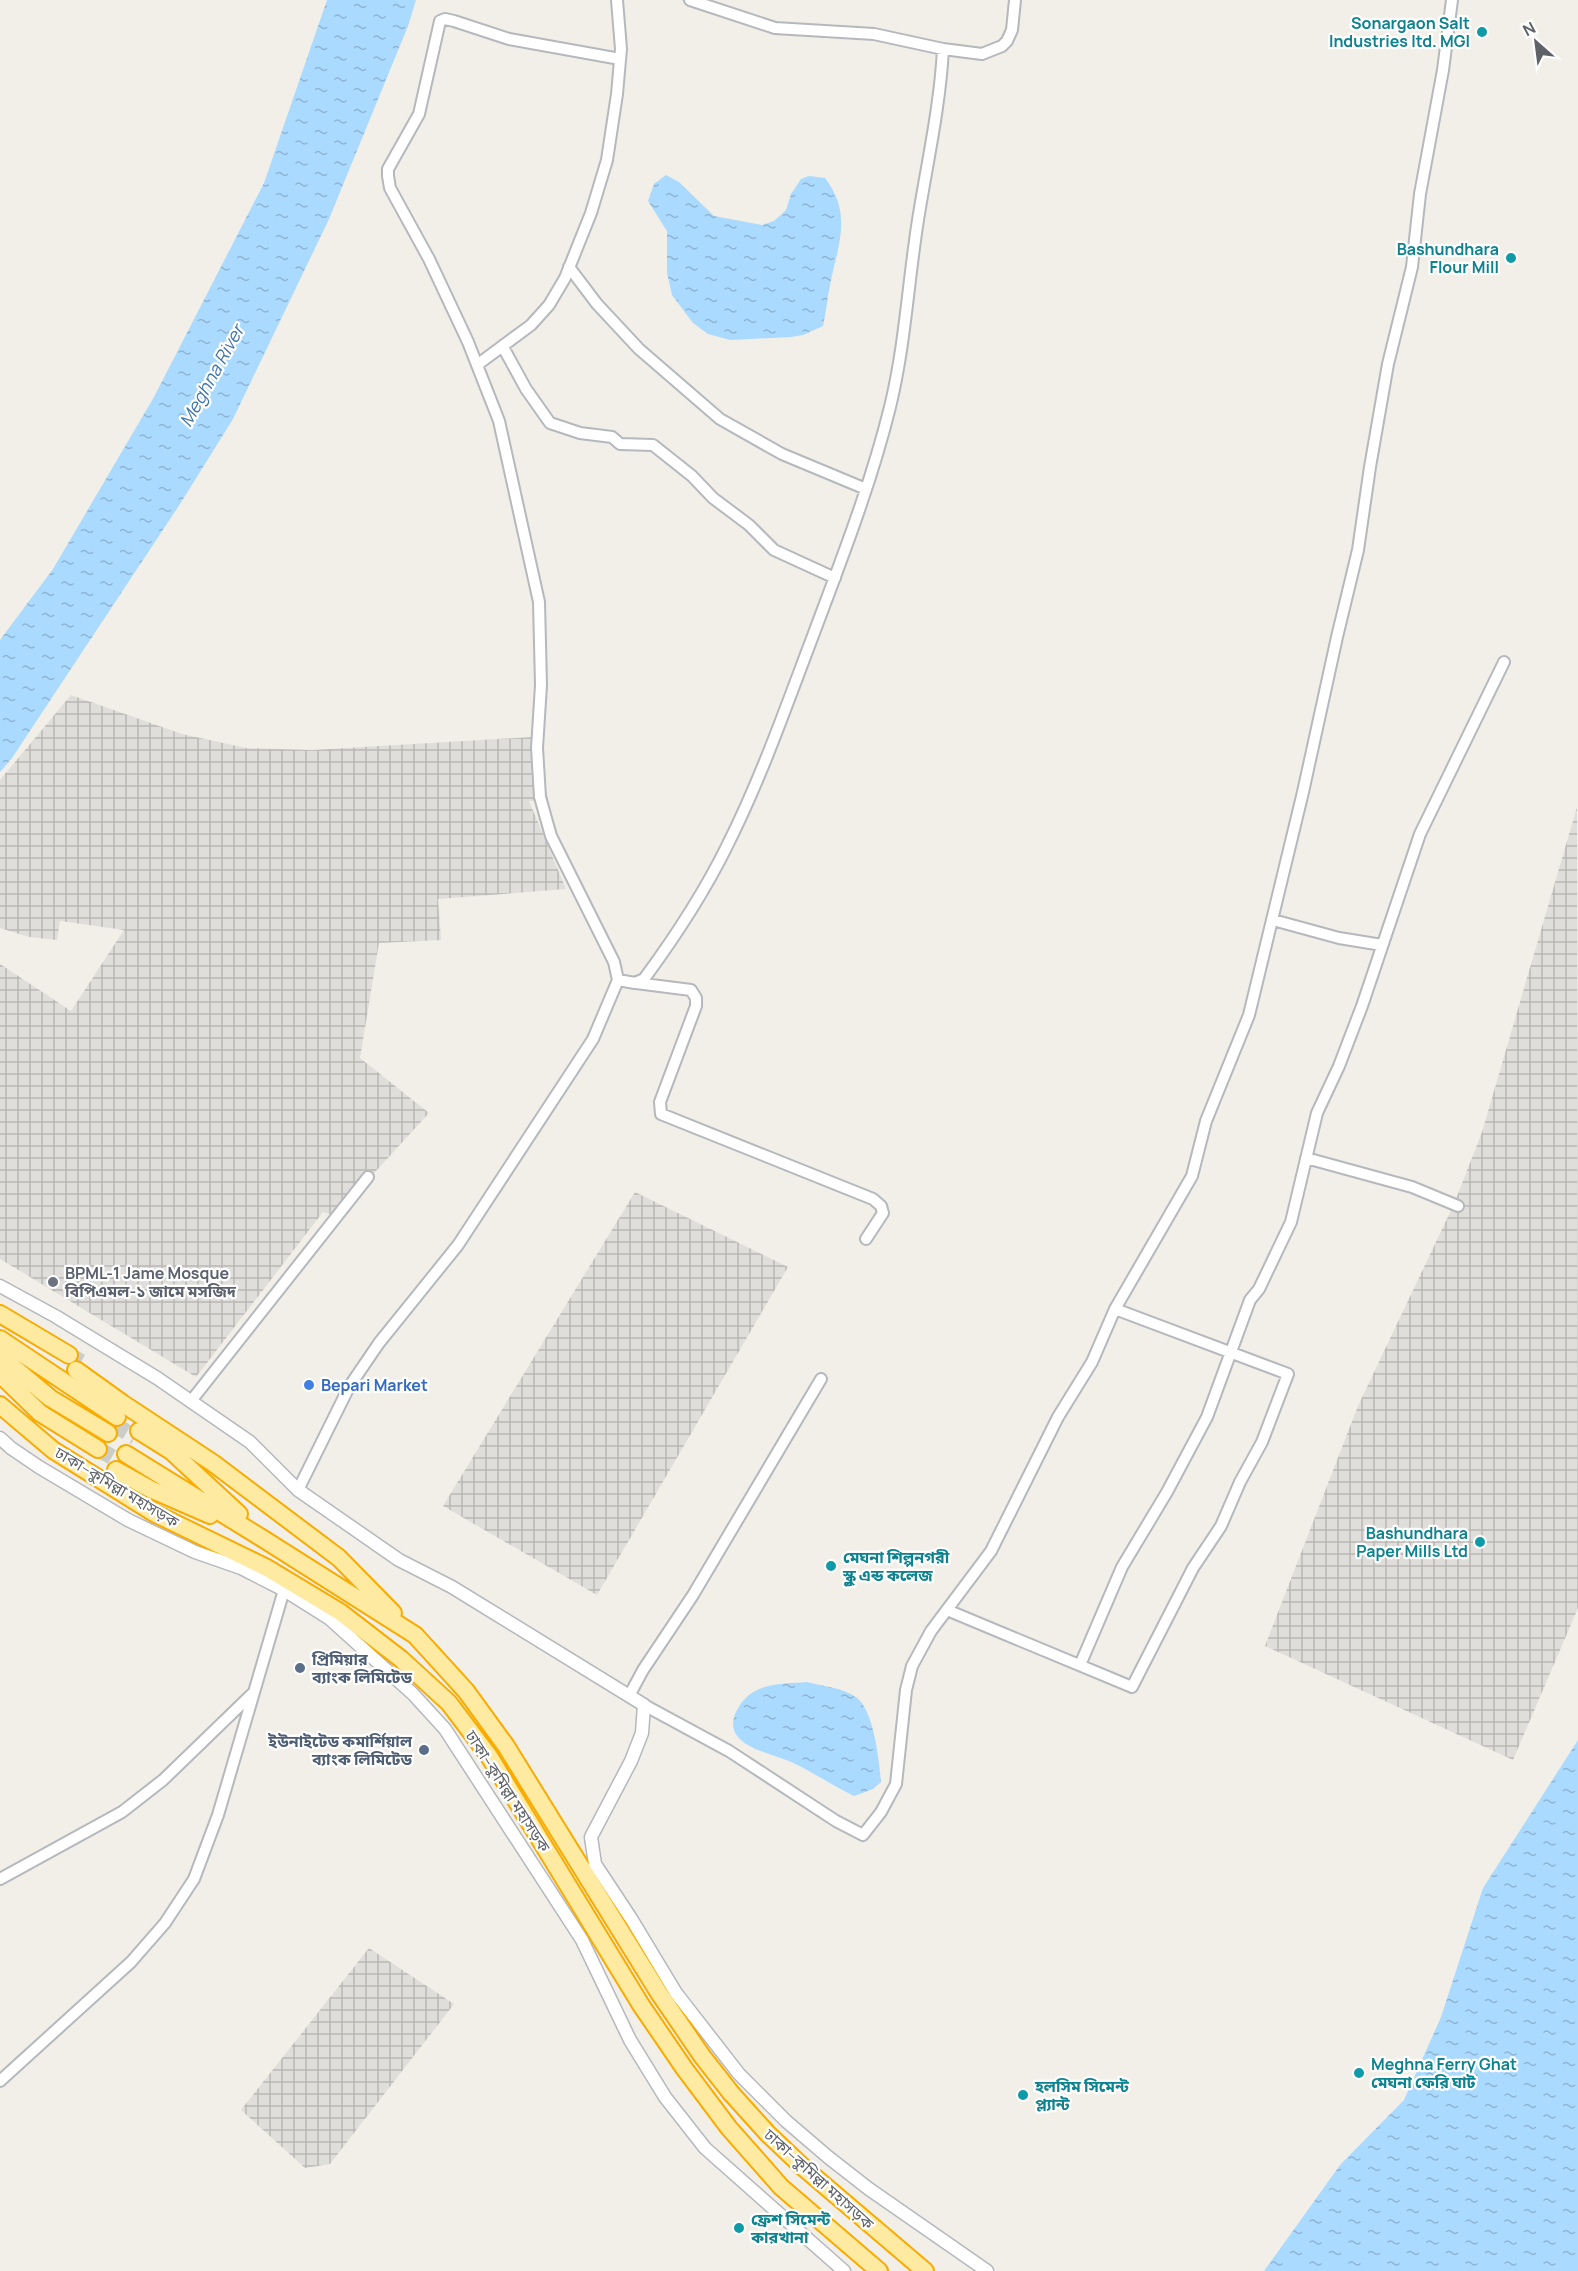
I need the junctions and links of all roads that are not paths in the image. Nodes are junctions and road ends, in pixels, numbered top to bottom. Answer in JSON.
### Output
{"nodes":[{"id":1,"x":617,"y":0,"type":"edge"},
{"id":2,"x":690,"y":0,"type":"edge"},
{"id":3,"x":1015,"y":0,"type":"edge"},
{"id":4,"x":1452,"y":0,"type":"edge"},
{"id":5,"x":943,"y":48,"type":"junction"},
{"id":6,"x":621,"y":59,"type":"junction"},
{"id":7,"x":569,"y":267,"type":"junction"},
{"id":8,"x":503,"y":347,"type":"junction"},
{"id":9,"x":477,"y":365,"type":"junction"},
{"id":10,"x":866,"y":489,"type":"junction"},
{"id":11,"x":835,"y":578,"type":"junction"},
{"id":12,"x":1504,"y":662,"type":"dead end"},
{"id":13,"x":1273,"y":920,"type":"junction"},
{"id":14,"x":1382,"y":945,"type":"junction"},
{"id":15,"x":618,"y":980,"type":"junction"},
{"id":16,"x":635,"y":983,"type":"junction"},
{"id":17,"x":1306,"y":1158,"type":"junction"},
{"id":18,"x":368,"y":1177,"type":"dead end"},
{"id":19,"x":1458,"y":1206,"type":"dead end"},
{"id":20,"x":866,"y":1239,"type":"dead end"},
{"id":21,"x":0,"y":1286,"type":"edge"},
{"id":22,"x":1115,"y":1309,"type":"junction"},
{"id":23,"x":0,"y":1314,"type":"edge"},
{"id":24,"x":0,"y":1323,"type":"edge"},
{"id":25,"x":0,"y":1333,"type":"edge"},
{"id":26,"x":0,"y":1339,"type":"edge"},
{"id":27,"x":0,"y":1346,"type":"edge"},
{"id":28,"x":1232,"y":1352,"type":"junction"},
{"id":29,"x":0,"y":1356,"type":"edge"},
{"id":30,"x":0,"y":1365,"type":"edge"},
{"id":31,"x":70,"y":1366,"type":"junction"},
{"id":32,"x":0,"y":1374,"type":"edge"},
{"id":33,"x":821,"y":1379,"type":"dead end"},
{"id":34,"x":0,"y":1386,"type":"edge"},
{"id":35,"x":191,"y":1401,"type":"junction"},
{"id":36,"x":0,"y":1405,"type":"edge"},
{"id":37,"x":108,"y":1432,"type":"junction"},
{"id":38,"x":0,"y":1438,"type":"edge"},
{"id":39,"x":298,"y":1490,"type":"junction"},
{"id":40,"x":266,"y":1539,"type":"junction"},
{"id":41,"x":284,"y":1590,"type":"junction"},
{"id":42,"x":947,"y":1610,"type":"junction"},
{"id":43,"x":415,"y":1635,"type":"junction"},
{"id":44,"x":1080,"y":1665,"type":"junction"},
{"id":45,"x":252,"y":1693,"type":"junction"},
{"id":46,"x":629,"y":1696,"type":"junction"},
{"id":47,"x":644,"y":1705,"type":"junction"},
{"id":48,"x":0,"y":1879,"type":"edge"},
{"id":49,"x":0,"y":2081,"type":"edge"},
{"id":50,"x":844,"y":2271,"type":"edge"},
{"id":51,"x":879,"y":2271,"type":"edge"},
{"id":52,"x":925,"y":2271,"type":"edge"},
{"id":53,"x":987,"y":2271,"type":"edge"}],
"edges":[{"from":1,"to":6,"type":"street"},
{"from":2,"to":5,"type":"street"},
{"from":3,"to":5,"type":"street"},
{"from":4,"to":13,"type":"street"},
{"from":5,"to":10,"type":"street"},
{"from":6,"to":7,"type":"street"},
{"from":6,"to":9,"type":"street"},
{"from":7,"to":8,"type":"street"},
{"from":7,"to":10,"type":"street"},
{"from":8,"to":9,"type":"street"},
{"from":8,"to":11,"type":"street"},
{"from":9,"to":15,"type":"street"},
{"from":10,"to":11,"type":"street"},
{"from":11,"to":16,"type":"street"},
{"from":12,"to":14,"type":"street"},
{"from":13,"to":14,"type":"street"},
{"from":13,"to":22,"type":"street"},
{"from":14,"to":17,"type":"street"},
{"from":15,"to":16,"type":"street"},
{"from":15,"to":39,"type":"street"},
{"from":16,"to":20,"type":"street"},
{"from":17,"to":19,"type":"street"},
{"from":17,"to":28,"type":"street"},
{"from":18,"to":35,"type":"street"},
{"from":21,"to":35,"type":"street"},
{"from":22,"to":28,"type":"street"},
{"from":22,"to":42,"type":"street"},
{"from":23,"to":31,"type":"highway","name":"ঢাকা–কুমিল্লা মহাসড়ক"},
{"from":24,"to":31,"type":"highway","name":"ঢাকা–কুমিল্লা মহাসড়ক"},
{"from":25,"to":31,"type":"highway","name":"ঢাকা–কুমিল্লা মহাসড়ক"},
{"from":26,"to":37,"type":"highway","name":"ঢাকা–কুমিল্লা মহাসড়ক"},
{"from":27,"to":37,"type":"highway","name":"ঢাকা–কুমিল্লা মহাসড়ক"},
{"from":28,"to":44,"type":"street"},
{"from":28,"to":44,"type":"street"},
{"from":29,"to":37,"type":"highway","name":"ঢাকা–কুমিল্লা মহাসড়ক"},
{"from":30,"to":37,"type":"highway","name":"ঢাকা–কুমিল্লা মহাসড়ক"},
{"from":31,"to":37,"type":"highway","name":"ঢাকা–কুমিল্লা মহাসড়ক"},
{"from":32,"to":37,"type":"highway","name":"ঢাকা–কুমিল্লা মহাসড়ক"},
{"from":33,"to":46,"type":"street"},
{"from":34,"to":37,"type":"highway","name":"ঢাকা–কুমিল্লা মহাসড়ক"},
{"from":35,"to":39,"type":"street"},
{"from":36,"to":51,"type":"highway","name":"ঢাকা–কুমিল্লা মহাসড়ক"},
{"from":37,"to":43,"type":"highway","name":"ঢাকা–কুমিল্লা মহাসড়ক"},
{"from":38,"to":41,"type":"street"},
{"from":39,"to":46,"type":"street"},
{"from":40,"to":40,"type":"highway","name":"ঢাকা–কুমিল্লা মহাসড়ক"},
{"from":40,"to":43,"type":"highway","name":"ঢাকা–কুমিল্লা মহাসড়ক"},
{"from":41,"to":45,"type":"street"},
{"from":41,"to":50,"type":"street"},
{"from":42,"to":44,"type":"street"},
{"from":42,"to":47,"type":"street"},
{"from":43,"to":52,"type":"highway","name":"ঢাকা–কুমিল্লা মহাসড়ক"},
{"from":45,"to":48,"type":"street"},
{"from":45,"to":49,"type":"street"},
{"from":46,"to":47,"type":"street"},
{"from":47,"to":53,"type":"street"}]}
